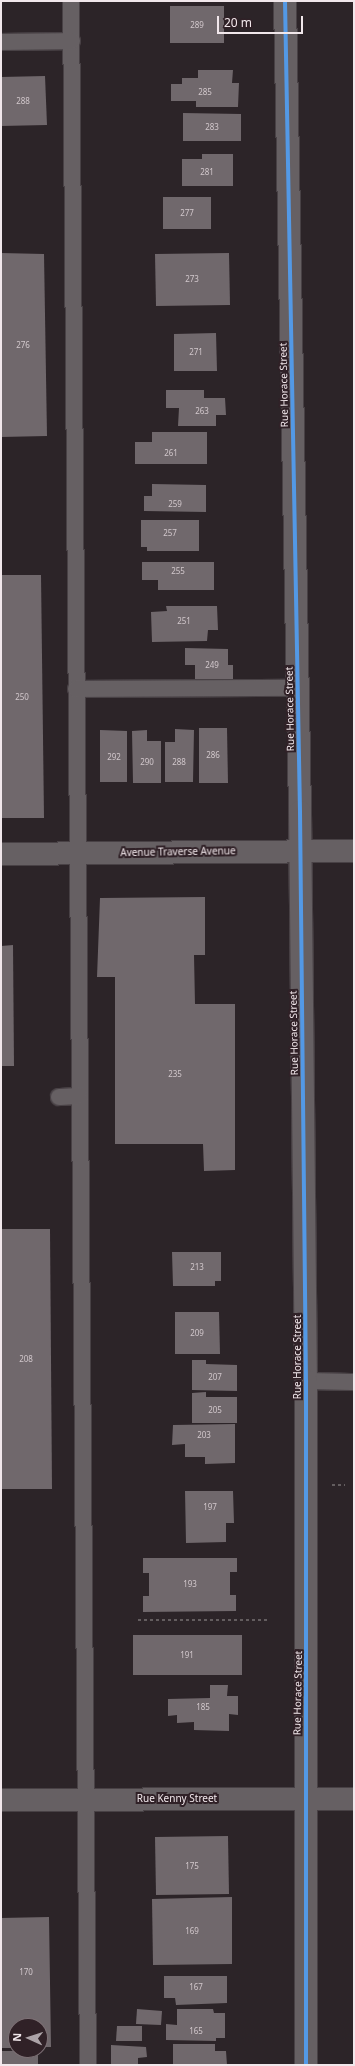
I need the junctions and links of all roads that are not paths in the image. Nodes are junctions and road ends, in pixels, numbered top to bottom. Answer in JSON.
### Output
{"nodes":[{"id":1,"x":71,"y":1,"type":"edge"},
{"id":2,"x":286,"y":1,"type":"edge"},
{"id":3,"x":72,"y":41,"type":"junction"},
{"id":4,"x":1,"y":42,"type":"edge"},
{"id":5,"x":297,"y":688,"type":"junction"},
{"id":6,"x":76,"y":689,"type":"junction"},
{"id":7,"x":300,"y":851,"type":"junction"},
{"id":8,"x":354,"y":851,"type":"edge"},
{"id":9,"x":1,"y":854,"type":"edge"},
{"id":10,"x":77,"y":854,"type":"junction"},
{"id":11,"x":79,"y":1096,"type":"junction"},
{"id":12,"x":59,"y":1097,"type":"dead end"},
{"id":13,"x":306,"y":1381,"type":"junction"},
{"id":14,"x":354,"y":1382,"type":"edge"},
{"id":15,"x":85,"y":1799,"type":"junction"},
{"id":16,"x":305,"y":1799,"type":"junction"},
{"id":17,"x":354,"y":1799,"type":"edge"},
{"id":18,"x":1,"y":1800,"type":"edge"},
{"id":19,"x":88,"y":2065,"type":"edge"},
{"id":20,"x":306,"y":2065,"type":"edge"}],
"edges":[{"from":1,"to":3,"type":"lane"},
{"from":2,"to":5,"type":"street","name":"Rue Horace Street"},
{"from":3,"to":4,"type":"lane"},
{"from":3,"to":6,"type":"lane"},
{"from":5,"to":6,"type":"lane"},
{"from":5,"to":7,"type":"street","name":"Rue Horace Street"},
{"from":6,"to":10,"type":"lane"},
{"from":7,"to":8,"type":"street","name":"Avenue Traverse Avenue"},
{"from":7,"to":10,"type":"street","name":"Avenue Traverse Avenue"},
{"from":7,"to":13,"type":"street","name":"Rue Horace Street"},
{"from":9,"to":10,"type":"street","name":"Avenue Traverse Avenue"},
{"from":10,"to":11,"type":"lane"},
{"from":11,"to":12,"type":"lane"},
{"from":11,"to":15,"type":"lane"},
{"from":13,"to":14,"type":"lane"},
{"from":13,"to":16,"type":"street","name":"Rue Horace Street"},
{"from":15,"to":16,"type":"street","name":"Rue Kenny Street"},
{"from":15,"to":18,"type":"street","name":"Rue Kenny Street"},
{"from":15,"to":19,"type":"lane"},
{"from":16,"to":17,"type":"street","name":"Rue Kenny Street"},
{"from":16,"to":20,"type":"street","name":"Rue Horace Street"}]}
